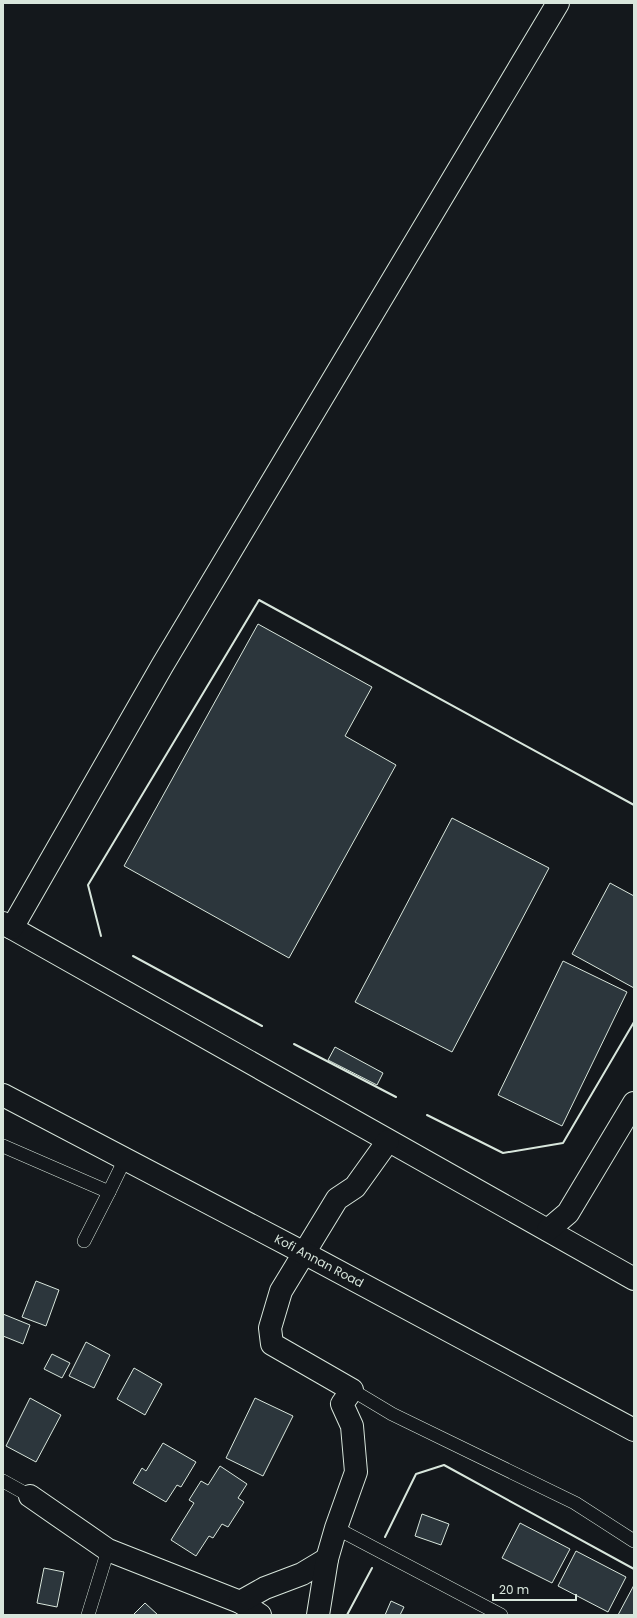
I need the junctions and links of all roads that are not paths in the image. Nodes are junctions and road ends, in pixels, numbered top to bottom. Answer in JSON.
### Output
{"nodes":[{"id":1,"x":558,"y":3,"type":"edge"},
{"id":2,"x":8,"y":926,"type":"edge"},
{"id":3,"x":3,"y":1095,"type":"edge"},
{"id":4,"x":634,"y":1103,"type":"edge"},
{"id":5,"x":388,"y":1141,"type":"junction"},
{"id":6,"x":3,"y":1146,"type":"edge"},
{"id":7,"x":124,"y":1159,"type":"junction"},
{"id":8,"x":109,"y":1192,"type":"junction"},
{"id":9,"x":548,"y":1230,"type":"junction"},
{"id":10,"x":84,"y":1241,"type":"dead end"},
{"id":11,"x":304,"y":1253,"type":"junction"},
{"id":12,"x":634,"y":1279,"type":"edge"},
{"id":13,"x":352,"y":1390,"type":"junction"},
{"id":14,"x":634,"y":1430,"type":"edge"},
{"id":15,"x":3,"y":1481,"type":"edge"},
{"id":16,"x":30,"y":1496,"type":"joint"},
{"id":17,"x":336,"y":1528,"type":"junction"},
{"id":18,"x":634,"y":1541,"type":"edge"},
{"id":19,"x":108,"y":1550,"type":"junction"},
{"id":20,"x":327,"y":1559,"type":"junction"},
{"id":21,"x":240,"y":1602,"type":"junction"},
{"id":22,"x":88,"y":1615,"type":"edge"},
{"id":23,"x":260,"y":1615,"type":"edge"},
{"id":24,"x":318,"y":1615,"type":"edge"},
{"id":25,"x":501,"y":1615,"type":"edge"}],
"edges":[{"from":1,"to":2,"type":"street"},
{"from":2,"to":5,"type":"street"},
{"from":3,"to":7,"type":"street","name":"Kofi Annan Road"},
{"from":4,"to":9,"type":"street"},
{"from":5,"to":9,"type":"street"},
{"from":5,"to":11,"type":"street"},
{"from":6,"to":8,"type":"lane"},
{"from":7,"to":8,"type":"lane"},
{"from":7,"to":11,"type":"street","name":"Kofi Annan Road"},
{"from":8,"to":10,"type":"lane"},
{"from":9,"to":12,"type":"street"},
{"from":11,"to":13,"type":"street"},
{"from":11,"to":14,"type":"street","name":"Kofi Annan Road"},
{"from":13,"to":17,"type":"street"},
{"from":13,"to":18,"type":"lane"},
{"from":15,"to":16,"type":"lane"},
{"from":16,"to":19,"type":"street"},
{"from":17,"to":20,"type":"street"},
{"from":17,"to":25,"type":"lane"},
{"from":19,"to":21,"type":"street"},
{"from":19,"to":22,"type":"lane"},
{"from":20,"to":21,"type":"street"},
{"from":20,"to":24,"type":"street"},
{"from":21,"to":23,"type":"street"}]}
